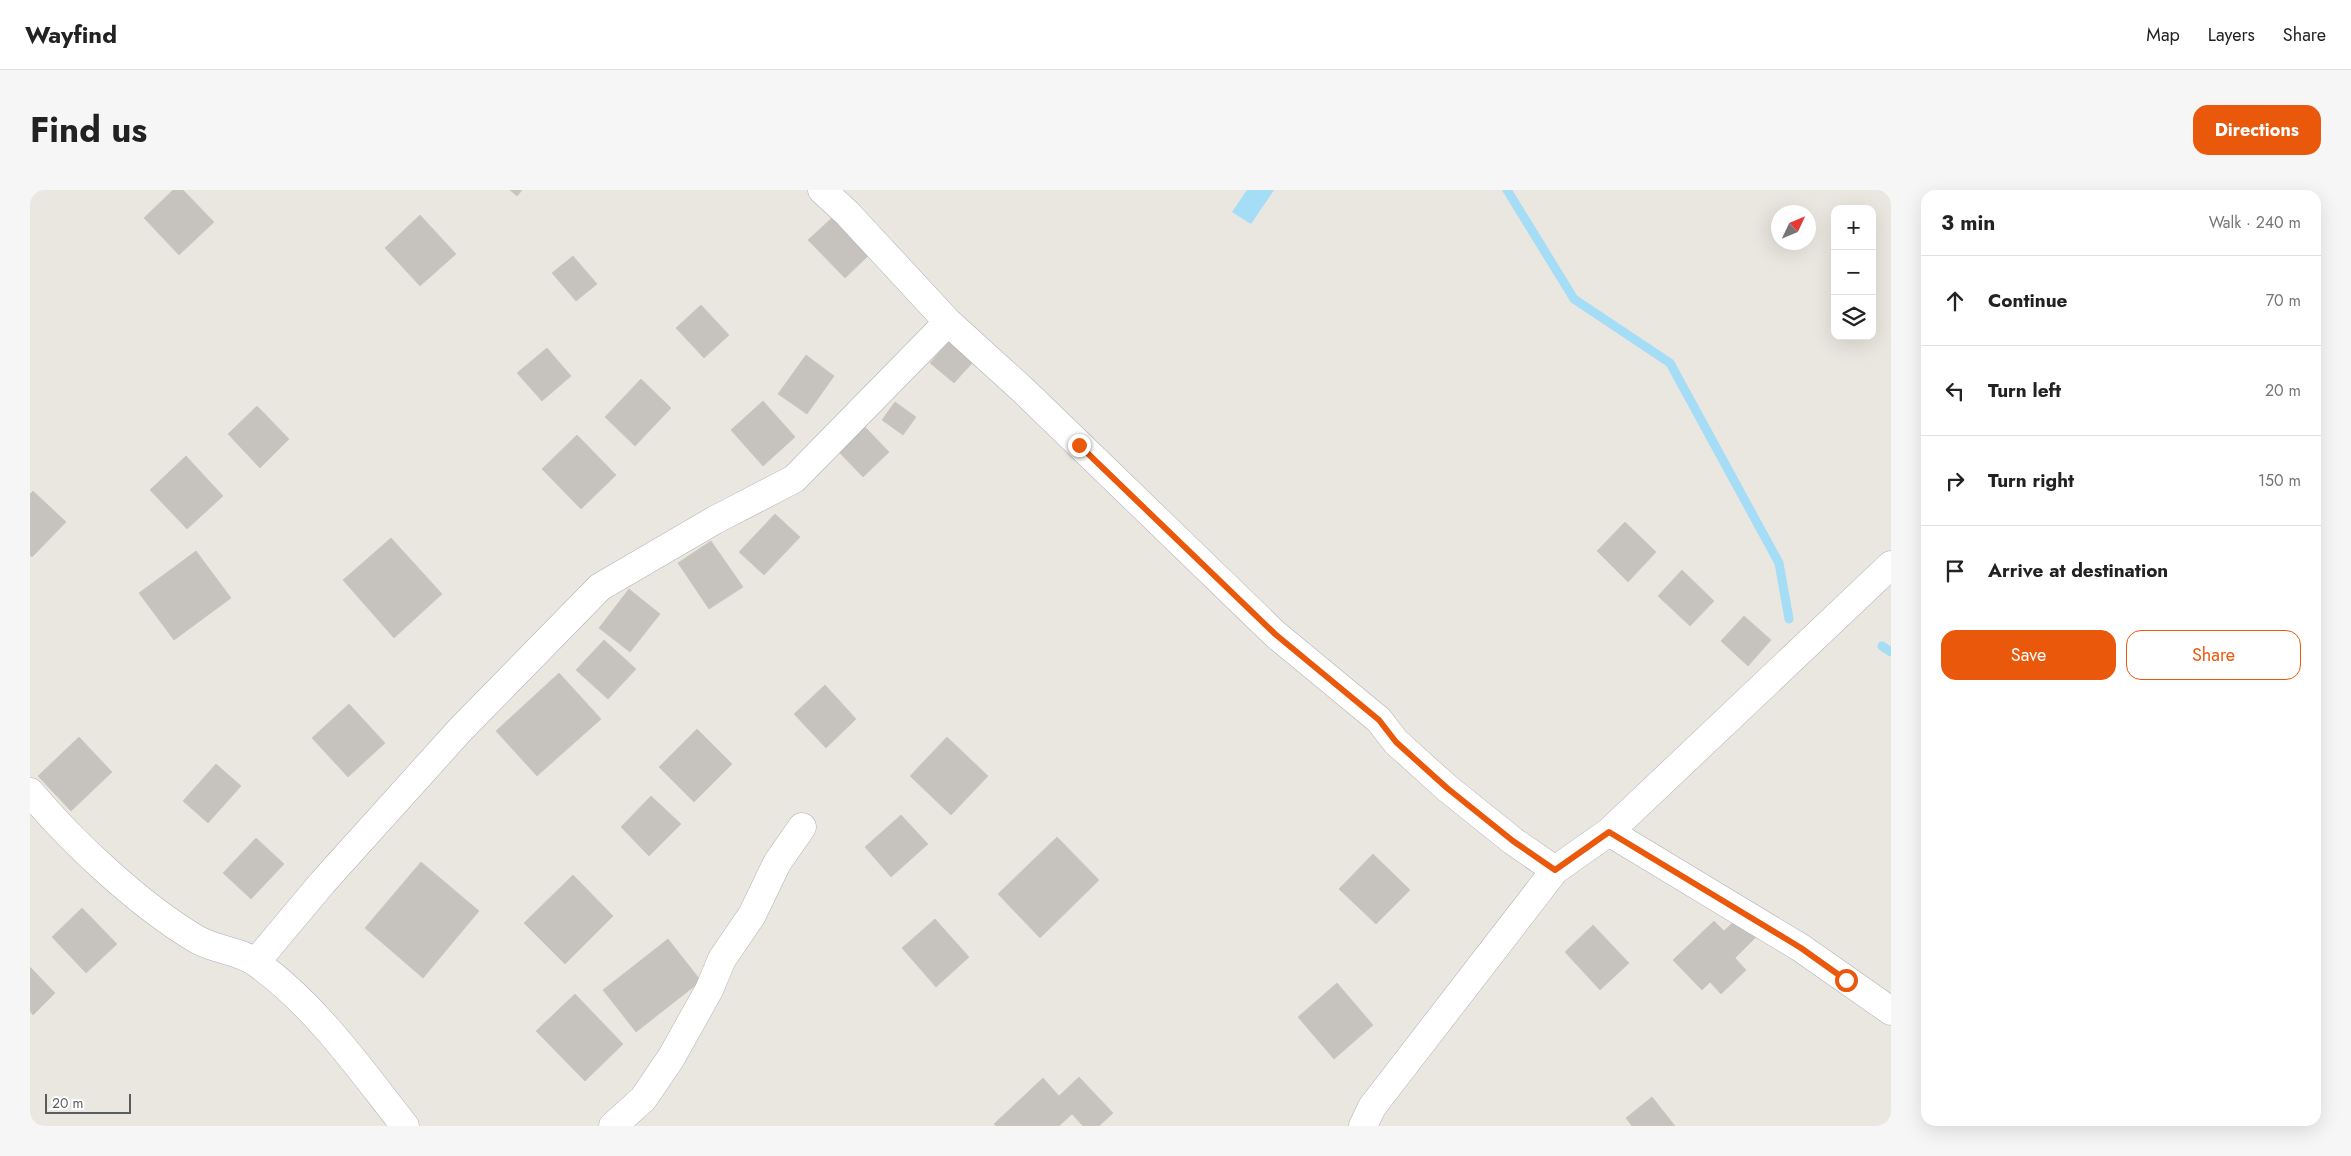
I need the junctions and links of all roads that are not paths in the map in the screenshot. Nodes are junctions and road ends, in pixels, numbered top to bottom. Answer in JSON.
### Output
{"nodes":[{"id":1,"x":822,"y":190,"type":"edge"},
{"id":2,"x":948,"y":322,"type":"junction"},
{"id":3,"x":1891,"y":565,"type":"edge"},
{"id":4,"x":30,"y":792,"type":"edge"},
{"id":5,"x":802,"y":827,"type":"dead end"},
{"id":6,"x":1609,"y":832,"type":"junction"},
{"id":7,"x":1555,"y":870,"type":"junction"},
{"id":8,"x":256,"y":962,"type":"junction"},
{"id":9,"x":1891,"y":1011,"type":"edge"},
{"id":10,"x":405,"y":1126,"type":"edge"},
{"id":11,"x":613,"y":1126,"type":"edge"},
{"id":12,"x":1363,"y":1126,"type":"edge"}],
"edges":[{"from":1,"to":2,"type":"street"},
{"from":2,"to":7,"type":"street"},
{"from":2,"to":8,"type":"street"},
{"from":3,"to":6,"type":"street"},
{"from":4,"to":8,"type":"street"},
{"from":5,"to":11,"type":"street"},
{"from":6,"to":7,"type":"street"},
{"from":6,"to":9,"type":"street"},
{"from":7,"to":12,"type":"street"},
{"from":8,"to":10,"type":"street"}]}
